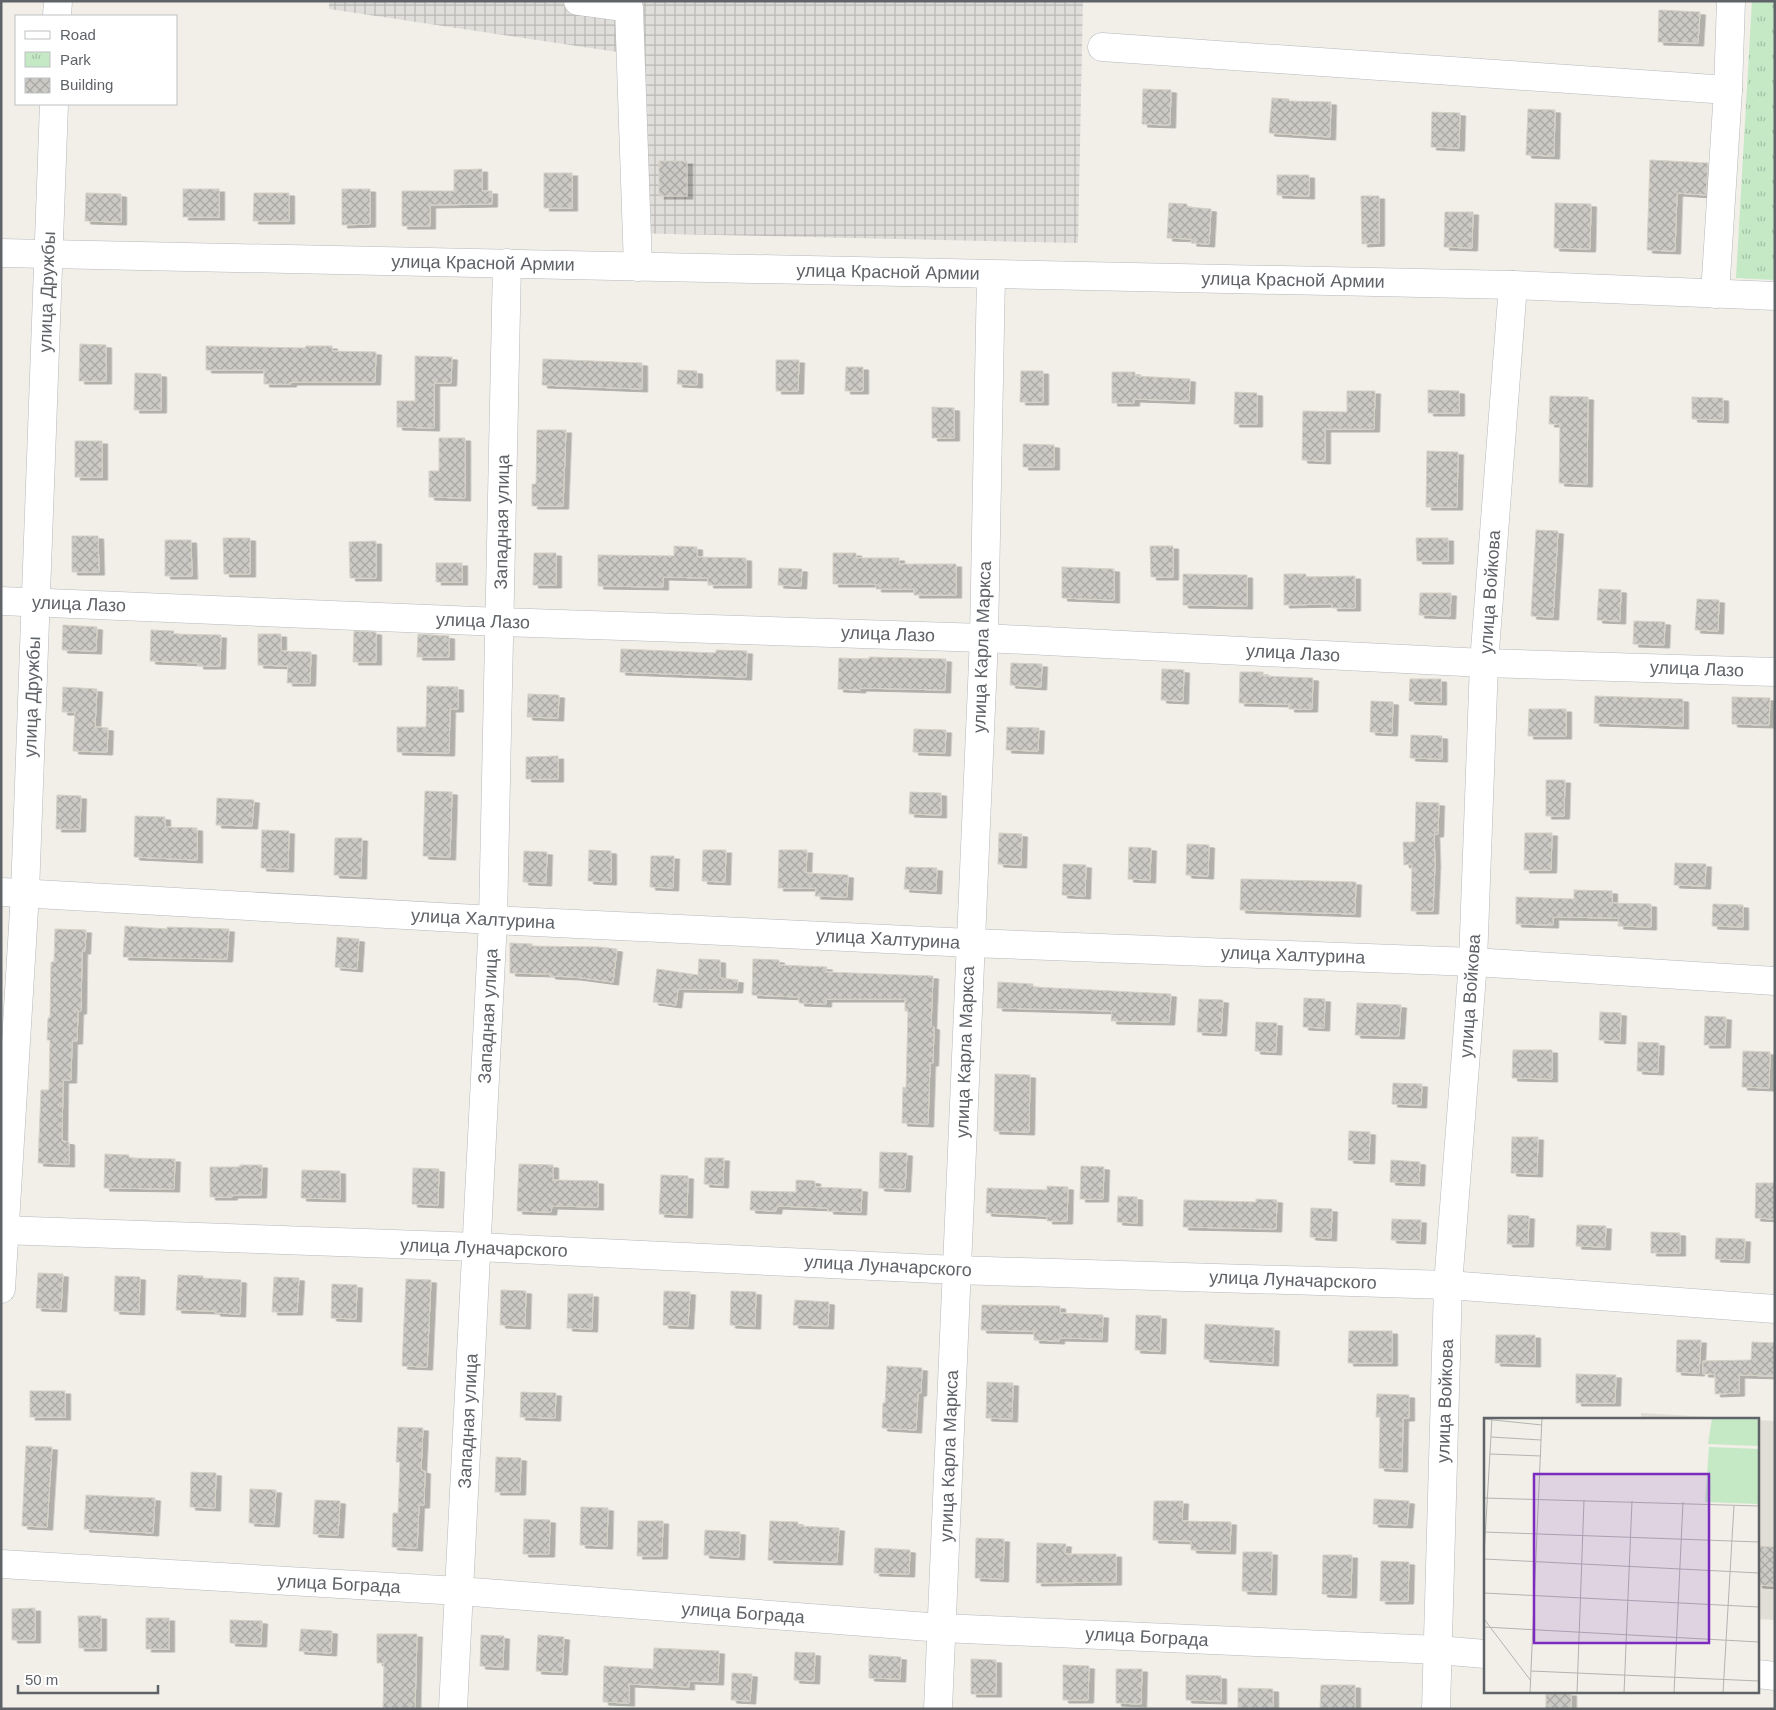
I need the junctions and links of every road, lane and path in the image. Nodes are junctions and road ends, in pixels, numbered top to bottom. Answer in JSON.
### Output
{"nodes":[{"id":1,"x":58,"y":1,"type":"edge"},
{"id":2,"x":578,"y":1,"type":"edge"},
{"id":3,"x":1731,"y":1,"type":"edge"},
{"id":4,"x":57,"y":15,"type":"edge"},
{"id":5,"x":1102,"y":46,"type":"dead end"},
{"id":6,"x":1728,"y":90,"type":"junction"},
{"id":7,"x":54,"y":105,"type":"edge"},
{"id":8,"x":1,"y":253,"type":"edge"},
{"id":9,"x":48,"y":254,"type":"junction"},
{"id":10,"x":508,"y":264,"type":"junction"},
{"id":11,"x":638,"y":267,"type":"junction"},
{"id":12,"x":991,"y":275,"type":"junction"},
{"id":13,"x":1513,"y":285,"type":"junction"},
{"id":14,"x":1715,"y":294,"type":"junction"},
{"id":15,"x":1775,"y":296,"type":"edge"},
{"id":16,"x":1,"y":601,"type":"edge"},
{"id":17,"x":35,"y":602,"type":"junction"},
{"id":18,"x":500,"y":622,"type":"junction"},
{"id":19,"x":984,"y":638,"type":"junction"},
{"id":20,"x":1484,"y":663,"type":"junction"},
{"id":21,"x":1775,"y":672,"type":"edge"},
{"id":22,"x":13,"y":892,"type":"edge"},
{"id":23,"x":493,"y":920,"type":"junction"},
{"id":24,"x":970,"y":943,"type":"junction"},
{"id":25,"x":1473,"y":962,"type":"junction"},
{"id":26,"x":1775,"y":981,"type":"edge"},
{"id":27,"x":3,"y":1230,"type":"edge"},
{"id":28,"x":477,"y":1247,"type":"junction"},
{"id":29,"x":956,"y":1270,"type":"junction"},
{"id":30,"x":1448,"y":1285,"type":"junction"},
{"id":31,"x":1,"y":1289,"type":"edge"},
{"id":32,"x":1775,"y":1309,"type":"edge"},
{"id":33,"x":1,"y":1564,"type":"edge"},
{"id":34,"x":459,"y":1591,"type":"junction"},
{"id":35,"x":942,"y":1628,"type":"junction"},
{"id":36,"x":1438,"y":1650,"type":"junction"},
{"id":37,"x":1484,"y":1654,"type":"edge"},
{"id":38,"x":1758,"y":1674,"type":"edge"},
{"id":39,"x":1775,"y":1676,"type":"edge"},
{"id":40,"x":453,"y":1709,"type":"edge"},
{"id":41,"x":938,"y":1709,"type":"edge"},
{"id":42,"x":1436,"y":1709,"type":"edge"}],
"edges":[{"from":1,"to":4,"type":"street"},
{"from":2,"to":11,"type":"street"},
{"from":3,"to":6,"type":"street"},
{"from":5,"to":6,"type":"street"},
{"from":6,"to":14,"type":"street"},
{"from":7,"to":9,"type":"street","name":"улица Дружбы"},
{"from":8,"to":9,"type":"street","name":"улица Красной Армии"},
{"from":9,"to":10,"type":"street","name":"улица Красной Армии"},
{"from":9,"to":17,"type":"street","name":"улица Дружбы"},
{"from":10,"to":11,"type":"street","name":"улица Красной Армии"},
{"from":10,"to":18,"type":"street","name":"Западная улица"},
{"from":11,"to":12,"type":"street","name":"улица Красной Армии"},
{"from":12,"to":13,"type":"street","name":"улица Красной Армии"},
{"from":12,"to":19,"type":"street","name":"улица Карла Маркса"},
{"from":13,"to":14,"type":"street","name":"улица Красной Армии"},
{"from":13,"to":20,"type":"street","name":"улица Войкова"},
{"from":14,"to":15,"type":"street","name":"улица Красной Армии"},
{"from":16,"to":17,"type":"street","name":"улица Лазо"},
{"from":17,"to":18,"type":"street","name":"улица Лазо"},
{"from":17,"to":22,"type":"street","name":"улица Дружбы"},
{"from":18,"to":19,"type":"street","name":"улица Лазо"},
{"from":18,"to":23,"type":"street","name":"Западная улица"},
{"from":19,"to":20,"type":"street","name":"улица Лазо"},
{"from":19,"to":24,"type":"street","name":"улица Карла Маркса"},
{"from":20,"to":21,"type":"street","name":"улица Лазо"},
{"from":20,"to":25,"type":"street","name":"улица Войкова"},
{"from":22,"to":23,"type":"street","name":"улица Халтурина"},
{"from":22,"to":27,"type":"street","name":"улица Дружбы"},
{"from":23,"to":24,"type":"street","name":"улица Халтурина"},
{"from":23,"to":28,"type":"street","name":"Западная улица"},
{"from":24,"to":25,"type":"street","name":"улица Халтурина"},
{"from":24,"to":29,"type":"street","name":"улица Карла Маркса"},
{"from":25,"to":26,"type":"street","name":"улица Халтурина"},
{"from":25,"to":30,"type":"street","name":"улица Войкова"},
{"from":27,"to":28,"type":"street","name":"улица Луначарского"},
{"from":27,"to":31,"type":"street","name":"улица Дружбы"},
{"from":28,"to":29,"type":"street","name":"улица Луначарского"},
{"from":28,"to":34,"type":"street","name":"Западная улица"},
{"from":29,"to":30,"type":"street","name":"улица Луначарского"},
{"from":29,"to":35,"type":"street","name":"улица Карла Маркса"},
{"from":30,"to":32,"type":"street","name":"улица Луначарского"},
{"from":30,"to":36,"type":"street","name":"улица Войкова"},
{"from":33,"to":34,"type":"street","name":"улица Бограда"},
{"from":34,"to":35,"type":"street","name":"улица Бограда"},
{"from":34,"to":40,"type":"street","name":"Западная улица"},
{"from":35,"to":36,"type":"street","name":"улица Бограда"},
{"from":35,"to":41,"type":"street","name":"улица Карла Маркса"},
{"from":36,"to":37,"type":"street","name":"улица Бограда"},
{"from":36,"to":42,"type":"street","name":"улица Войкова"},
{"from":38,"to":39,"type":"street"}]}
